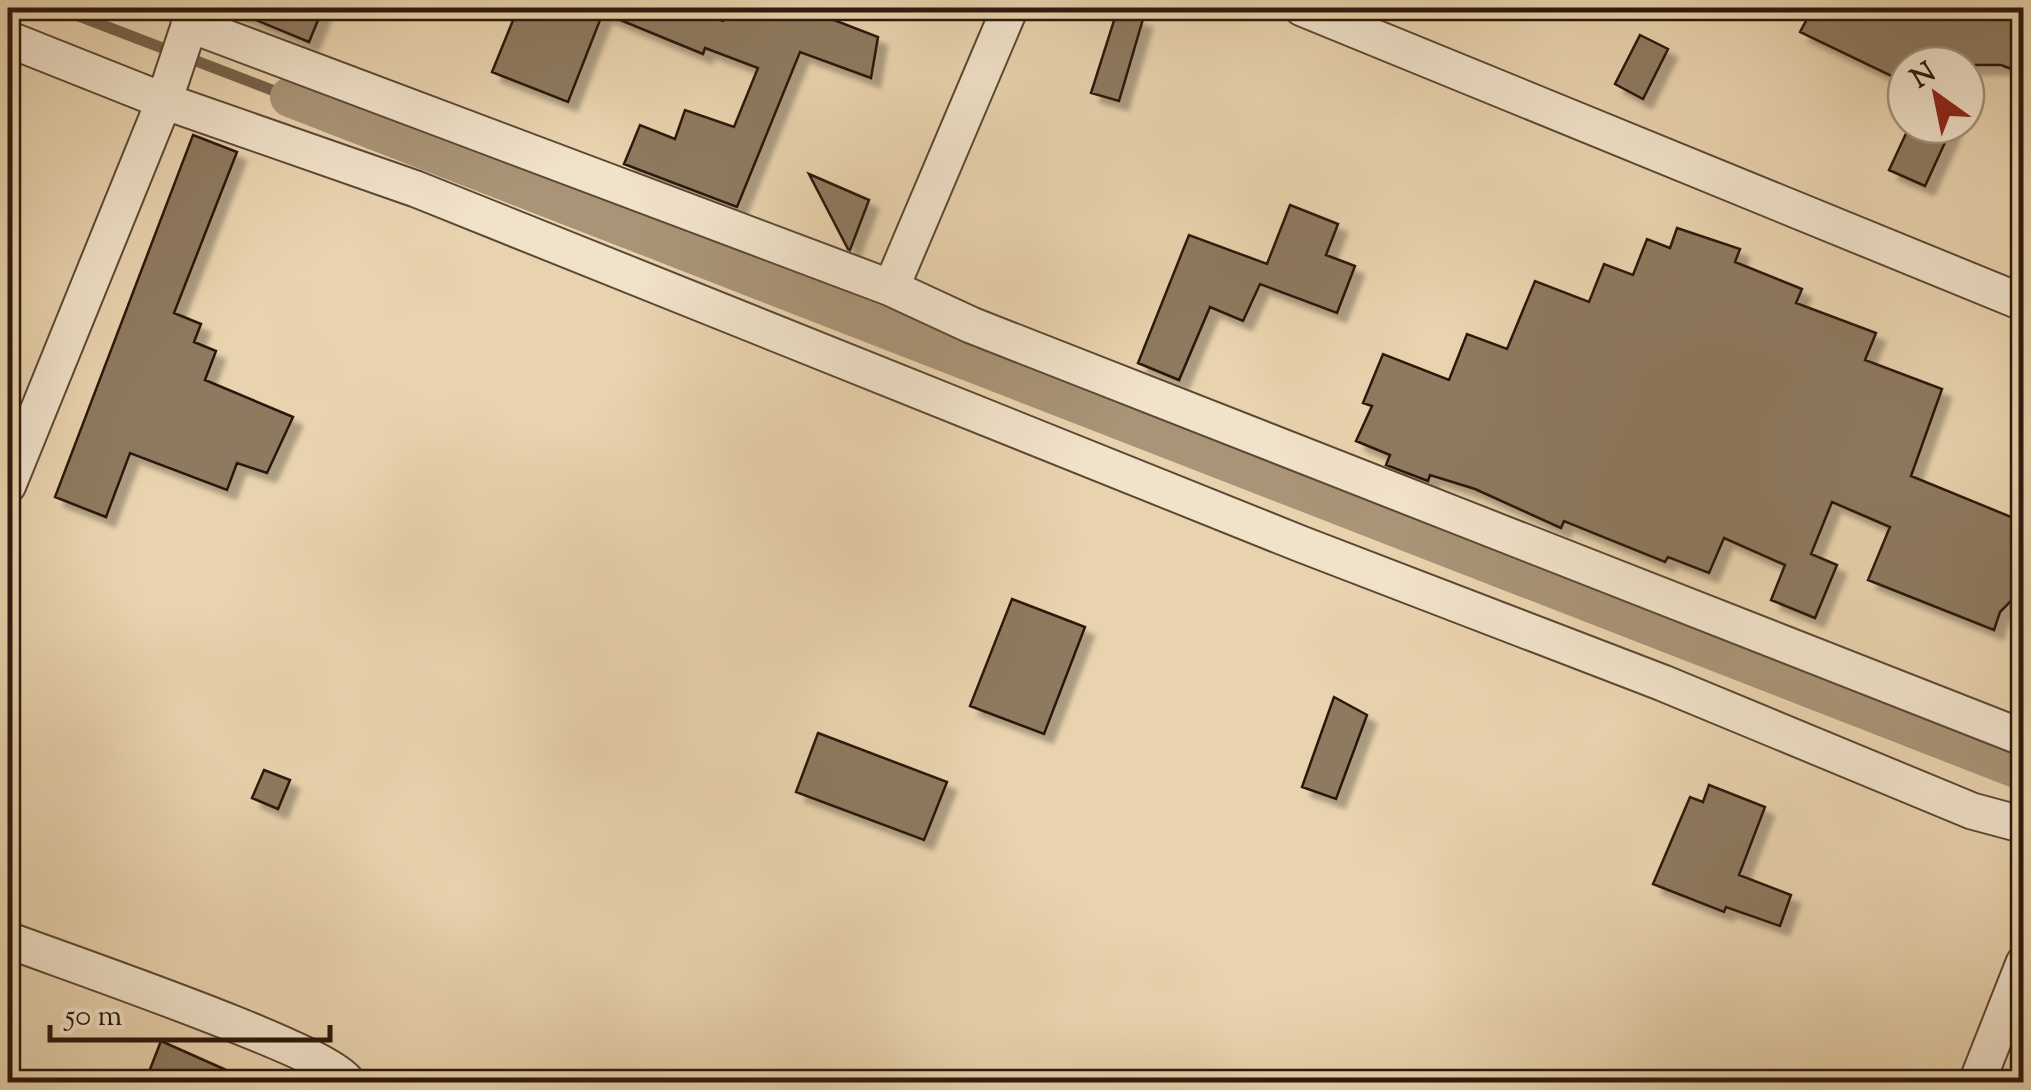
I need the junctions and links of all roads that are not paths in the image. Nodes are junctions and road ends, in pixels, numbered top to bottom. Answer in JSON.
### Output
{"nodes":[{"id":1,"x":1010,"y":8,"type":"edge"},
{"id":2,"x":1302,"y":8,"type":"edge"},
{"id":3,"x":190,"y":22,"type":"edge"},
{"id":4,"x":8,"y":39,"type":"edge"},
{"id":5,"x":167,"y":91,"type":"junction"},
{"id":6,"x":891,"y":288,"type":"junction"},
{"id":7,"x":2024,"y":303,"type":"edge"},
{"id":8,"x":8,"y":484,"type":"edge"},
{"id":9,"x":2024,"y":738,"type":"edge"},
{"id":10,"x":2024,"y":825,"type":"edge"},
{"id":11,"x":8,"y":940,"type":"edge"},
{"id":12,"x":2024,"y":963,"type":"edge"},
{"id":13,"x":347,"y":1082,"type":"edge"},
{"id":14,"x":1977,"y":1082,"type":"edge"}],
"edges":[{"from":1,"to":6,"type":"street"},
{"from":2,"to":7,"type":"street"},
{"from":3,"to":5,"type":"street"},
{"from":3,"to":6,"type":"street"},
{"from":4,"to":5,"type":"street"},
{"from":5,"to":8,"type":"street"},
{"from":5,"to":10,"type":"street"},
{"from":6,"to":9,"type":"street"},
{"from":11,"to":13,"type":"street"},
{"from":12,"to":14,"type":"street"}]}
